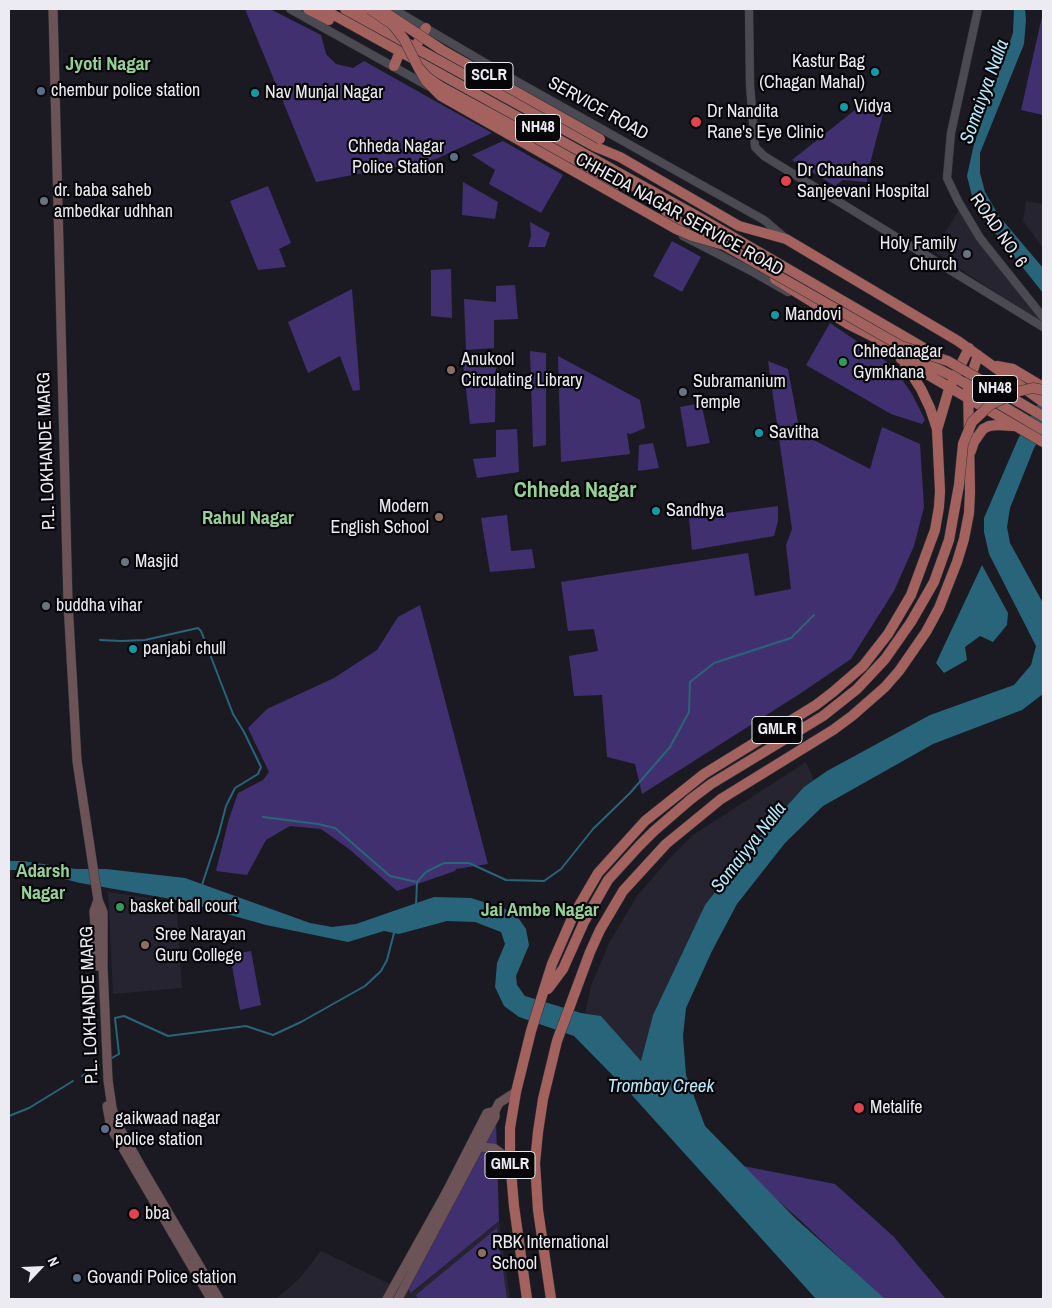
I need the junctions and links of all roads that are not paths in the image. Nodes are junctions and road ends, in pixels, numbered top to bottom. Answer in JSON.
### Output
{"nodes":[{"id":1,"x":53,"y":9,"type":"edge"},
{"id":2,"x":290,"y":9,"type":"edge"},
{"id":3,"x":308,"y":9,"type":"edge"},
{"id":4,"x":323,"y":9,"type":"edge"},
{"id":5,"x":344,"y":9,"type":"edge"},
{"id":6,"x":360,"y":9,"type":"edge"},
{"id":7,"x":370,"y":9,"type":"edge"},
{"id":8,"x":380,"y":9,"type":"edge"},
{"id":9,"x":393,"y":9,"type":"edge"},
{"id":10,"x":749,"y":9,"type":"edge"},
{"id":11,"x":978,"y":9,"type":"edge"},
{"id":12,"x":426,"y":28,"type":"junction"},
{"id":13,"x":416,"y":46,"type":"junction"},
{"id":14,"x":399,"y":54,"type":"junction"},
{"id":15,"x":434,"y":64,"type":"junction"},
{"id":16,"x":394,"y":66,"type":"junction"},
{"id":17,"x":418,"y":67,"type":"junction"},
{"id":18,"x":620,"y":157,"type":"junction"},
{"id":19,"x":644,"y":188,"type":"junction"},
{"id":20,"x":659,"y":196,"type":"junction"},
{"id":21,"x":786,"y":238,"type":"junction"},
{"id":22,"x":1043,"y":317,"type":"edge"},
{"id":23,"x":848,"y":324,"type":"junction"},
{"id":24,"x":1043,"y":327,"type":"edge"},
{"id":25,"x":890,"y":345,"type":"junction"},
{"id":26,"x":969,"y":348,"type":"junction"},
{"id":27,"x":978,"y":355,"type":"junction"},
{"id":28,"x":901,"y":359,"type":"junction"},
{"id":29,"x":948,"y":361,"type":"junction"},
{"id":30,"x":954,"y":377,"type":"junction"},
{"id":31,"x":968,"y":386,"type":"junction"},
{"id":32,"x":949,"y":389,"type":"junction"},
{"id":33,"x":1042,"y":393,"type":"edge"},
{"id":34,"x":967,"y":398,"type":"junction"},
{"id":35,"x":1043,"y":416,"type":"edge"},
{"id":36,"x":1016,"y":427,"type":"junction"},
{"id":37,"x":938,"y":430,"type":"junction"},
{"id":38,"x":1043,"y":430,"type":"edge"},
{"id":39,"x":1043,"y":442,"type":"edge"},
{"id":40,"x":969,"y":460,"type":"junction"},
{"id":41,"x":98,"y":900,"type":"junction"},
{"id":42,"x":544,"y":993,"type":"junction"},
{"id":43,"x":516,"y":1092,"type":"junction"},
{"id":44,"x":495,"y":1111,"type":"junction"},
{"id":45,"x":479,"y":1147,"type":"junction"},
{"id":46,"x":510,"y":1160,"type":"junction"},
{"id":47,"x":211,"y":1299,"type":"edge"},
{"id":48,"x":219,"y":1299,"type":"edge"},
{"id":49,"x":387,"y":1299,"type":"edge"},
{"id":50,"x":398,"y":1299,"type":"edge"},
{"id":51,"x":528,"y":1299,"type":"edge"},
{"id":52,"x":551,"y":1299,"type":"edge"}],
"edges":[{"from":1,"to":41,"type":"main road","name":"P.L. LOKHANDE MARG"},
{"from":2,"to":16,"type":"street","name":"CHHEDA NAGAR SERVICE ROAD"},
{"from":3,"to":14,"type":"highway"},
{"from":4,"to":15,"type":"highway","number":"NH48"},
{"from":5,"to":15,"type":"highway","number":"NH48"},
{"from":6,"to":13,"type":"highway"},
{"from":7,"to":17,"type":"highway","number":"SCLR","bridge":true},
{"from":8,"to":18,"type":"highway","number":"SCLR","bridge":true},
{"from":9,"to":12,"type":"street","name":"SERVICE ROAD"},
{"from":10,"to":24,"type":"street"},
{"from":11,"to":22,"type":"street","name":"ROAD NO. 6"},
{"from":12,"to":13,"type":"highway"},
{"from":12,"to":21,"type":"street","name":"SERVICE ROAD"},
{"from":13,"to":15,"type":"highway"},
{"from":14,"to":15,"type":"highway"},
{"from":14,"to":16,"type":"highway"},
{"from":15,"to":18,"type":"highway","number":"NH48"},
{"from":15,"to":19,"type":"highway","number":"NH48"},
{"from":16,"to":23,"type":"street","name":"CHHEDA NAGAR SERVICE ROAD"},
{"from":17,"to":19,"type":"highway","number":"SCLR","bridge":true},
{"from":17,"to":29,"type":"highway","bridge":true},
{"from":18,"to":21,"type":"highway","number":"NH48"},
{"from":19,"to":20,"type":"highway","number":"NH48"},
{"from":20,"to":23,"type":"highway"},
{"from":20,"to":29,"type":"highway","number":"NH48","bridge":true},
{"from":21,"to":26,"type":"highway","number":"NH48"},
{"from":23,"to":25,"type":"highway"},
{"from":25,"to":28,"type":"highway"},
{"from":25,"to":30,"type":"highway"},
{"from":26,"to":27,"type":"highway","number":"NH48"},
{"from":26,"to":30,"type":"highway","number":"GMLR"},
{"from":27,"to":31,"type":"highway","number":"GMLR"},
{"from":27,"to":33,"type":"highway","number":"NH48"},
{"from":28,"to":32,"type":"highway"},
{"from":28,"to":37,"type":"highway"},
{"from":29,"to":35,"type":"highway","number":"NH48","bridge":true},
{"from":30,"to":31,"type":"highway"},
{"from":30,"to":32,"type":"highway","number":"GMLR"},
{"from":31,"to":34,"type":"highway","number":"GMLR"},
{"from":31,"to":38,"type":"highway"},
{"from":32,"to":34,"type":"highway"},
{"from":32,"to":37,"type":"highway","number":"GMLR"},
{"from":33,"to":42,"type":"highway","bridge":true},
{"from":34,"to":36,"type":"highway"},
{"from":34,"to":40,"type":"highway","number":"GMLR"},
{"from":36,"to":39,"type":"highway"},
{"from":36,"to":40,"type":"highway"},
{"from":37,"to":42,"type":"highway","number":"GMLR"},
{"from":40,"to":52,"type":"highway","number":"GMLR"},
{"from":41,"to":47,"type":"main road","name":"P.L. LOKHANDE MARG"},
{"from":41,"to":48,"type":"main road","name":"P.L. LOKHANDE MARG"},
{"from":42,"to":43,"type":"highway","number":"GMLR"},
{"from":43,"to":44,"type":"main road"},
{"from":43,"to":46,"type":"highway","number":"GMLR"},
{"from":44,"to":45,"type":"main road"},
{"from":44,"to":49,"type":"main road"},
{"from":45,"to":46,"type":"main road"},
{"from":45,"to":50,"type":"main road"},
{"from":46,"to":51,"type":"highway","number":"GMLR"}]}
